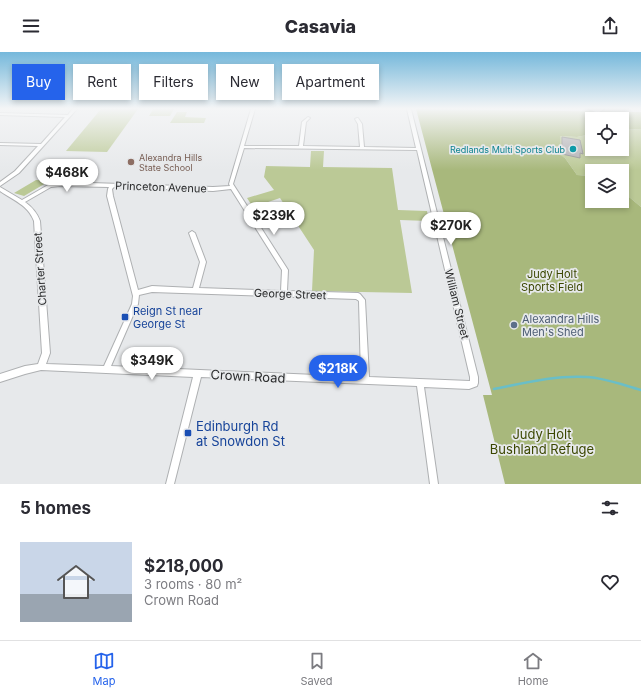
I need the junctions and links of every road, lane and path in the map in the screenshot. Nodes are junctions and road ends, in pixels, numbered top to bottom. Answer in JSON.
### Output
{"nodes":[{"id":1,"x":56,"y":129,"type":"edge"},
{"id":2,"x":247,"y":129,"type":"edge"},
{"id":3,"x":303,"y":129,"type":"edge"},
{"id":4,"x":360,"y":129,"type":"edge"},
{"id":5,"x":413,"y":129,"type":"edge"},
{"id":6,"x":0,"y":144,"type":"edge"},
{"id":7,"x":42,"y":144,"type":"junction"},
{"id":8,"x":242,"y":146,"type":"junction"},
{"id":9,"x":300,"y":147,"type":"junction"},
{"id":10,"x":362,"y":148,"type":"junction"},
{"id":11,"x":418,"y":149,"type":"junction"},
{"id":12,"x":0,"y":184,"type":"edge"},
{"id":13,"x":112,"y":186,"type":"junction"},
{"id":14,"x":232,"y":187,"type":"junction"},
{"id":15,"x":0,"y":189,"type":"edge"},
{"id":16,"x":21,"y":202,"type":"junction"},
{"id":17,"x":192,"y":234,"type":"dead end"},
{"id":18,"x":195,"y":291,"type":"junction"},
{"id":19,"x":136,"y":293,"type":"junction"},
{"id":20,"x":284,"y":294,"type":"junction"},
{"id":21,"x":40,"y":367,"type":"junction"},
{"id":22,"x":106,"y":370,"type":"junction"},
{"id":23,"x":198,"y":373,"type":"junction"},
{"id":24,"x":0,"y":378,"type":"edge"},
{"id":25,"x":365,"y":381,"type":"junction"},
{"id":26,"x":420,"y":383,"type":"junction"},
{"id":27,"x":474,"y":383,"type":"joint"},
{"id":28,"x":170,"y":484,"type":"edge"},
{"id":29,"x":434,"y":484,"type":"edge"}],
"edges":[{"from":1,"to":7,"type":"street"},
{"from":2,"to":8,"type":"street"},
{"from":3,"to":9,"type":"street"},
{"from":4,"to":10,"type":"street"},
{"from":5,"to":11,"type":"street","name":"William Street"},
{"from":6,"to":7,"type":"street"},
{"from":7,"to":12,"type":"street"},
{"from":8,"to":9,"type":"street"},
{"from":8,"to":14,"type":"street"},
{"from":9,"to":10,"type":"street"},
{"from":10,"to":11,"type":"street"},
{"from":11,"to":27,"type":"street","name":"William Street"},
{"from":13,"to":14,"type":"street","name":"Princeton Avenue"},
{"from":13,"to":16,"type":"street","name":"Princeton Avenue"},
{"from":13,"to":19,"type":"street"},
{"from":14,"to":20,"type":"street"},
{"from":15,"to":16,"type":"street","name":"Charter Street"},
{"from":16,"to":21,"type":"street","name":"Charter Street"},
{"from":17,"to":18,"type":"street"},
{"from":18,"to":19,"type":"street","name":"George Street"},
{"from":18,"to":20,"type":"street","name":"George Street"},
{"from":19,"to":22,"type":"street"},
{"from":20,"to":25,"type":"street","name":"George Street"},
{"from":21,"to":22,"type":"street","name":"Crown Road"},
{"from":21,"to":24,"type":"street","name":"Crown Road"},
{"from":22,"to":23,"type":"street","name":"Crown Road"},
{"from":23,"to":25,"type":"street","name":"Crown Road"},
{"from":23,"to":28,"type":"street"},
{"from":25,"to":26,"type":"street","name":"Crown Road"},
{"from":26,"to":27,"type":"street","name":"Crown Road"},
{"from":26,"to":29,"type":"street"}]}
